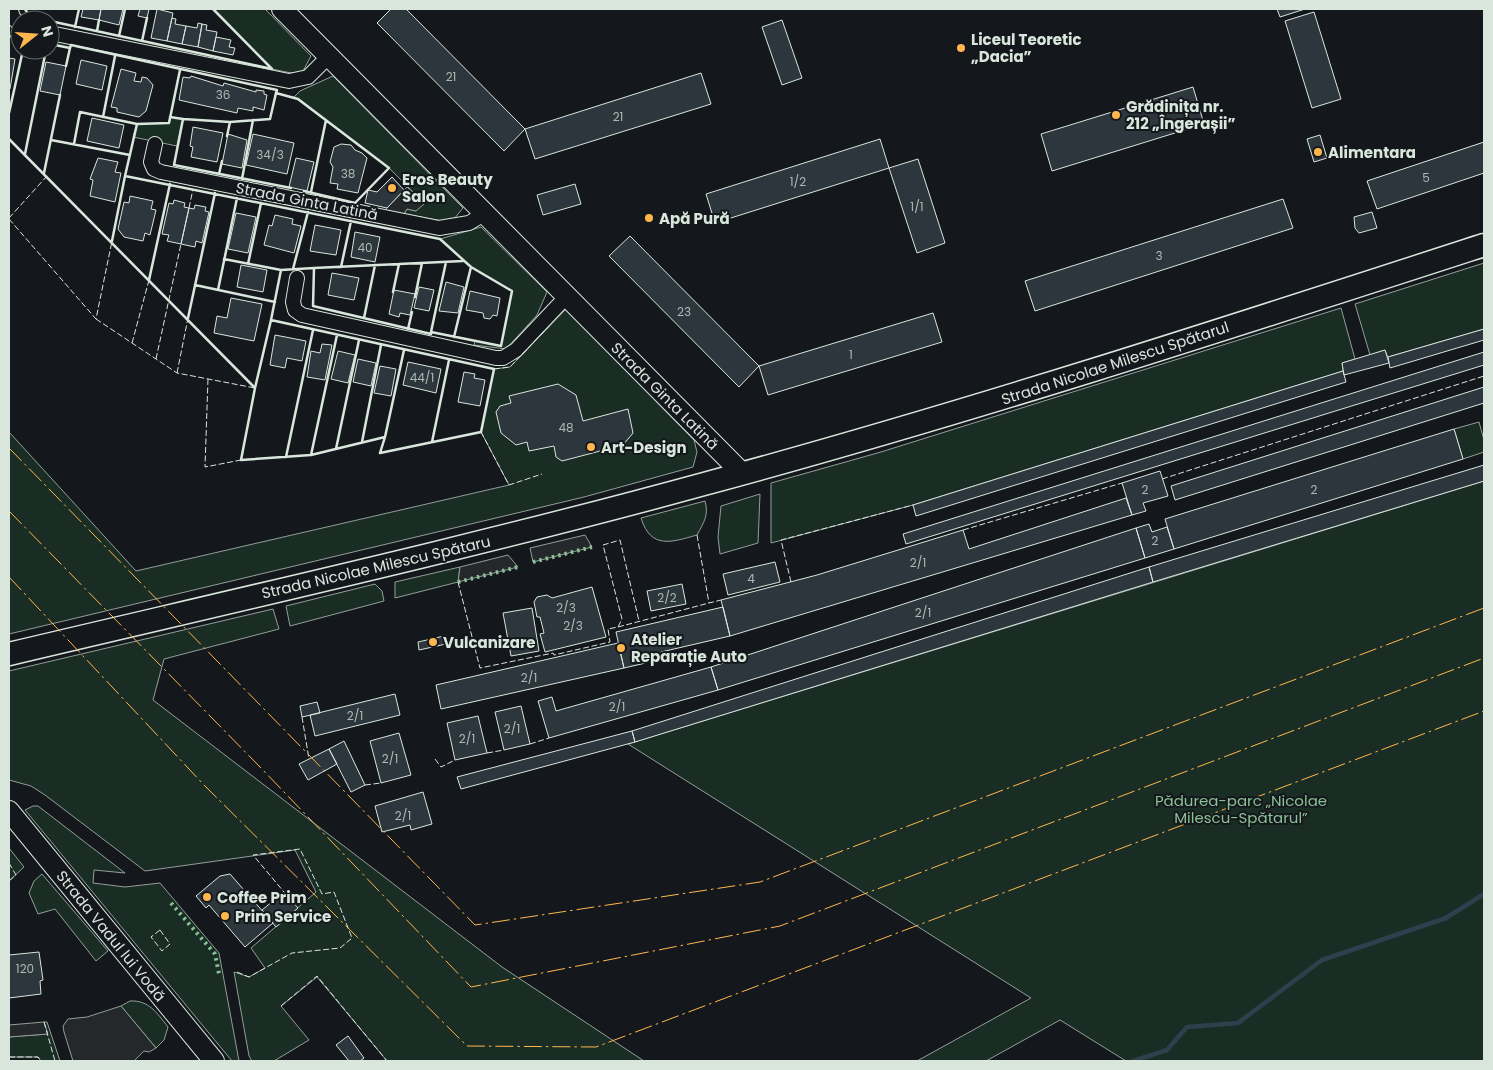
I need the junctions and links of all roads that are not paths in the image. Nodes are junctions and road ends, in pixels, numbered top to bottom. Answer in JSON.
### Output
{"nodes":[{"id":1,"x":282,"y":9,"type":"edge"},
{"id":2,"x":60,"y":35,"type":"edge"},
{"id":3,"x":329,"y":56,"type":"junction"},
{"id":4,"x":155,"y":144,"type":"dead end"},
{"id":5,"x":484,"y":214,"type":"junction"},
{"id":6,"x":1484,"y":245,"type":"edge"},
{"id":7,"x":298,"y":278,"type":"dead end"},
{"id":8,"x":566,"y":297,"type":"junction"},
{"id":9,"x":743,"y":474,"type":"junction"},
{"id":10,"x":9,"y":654,"type":"edge"},
{"id":11,"x":9,"y":811,"type":"edge"},
{"id":12,"x":214,"y":1061,"type":"edge"}],
"edges":[{"from":1,"to":3,"type":"street","name":"Strada Ginta Latină"},
{"from":2,"to":3,"type":"street"},
{"from":3,"to":5,"type":"street","name":"Strada Ginta Latină"},
{"from":4,"to":5,"type":"street","name":"Strada Ginta Latină"},
{"from":5,"to":8,"type":"street","name":"Strada Ginta Latină"},
{"from":6,"to":9,"type":"main road","name":"Strada Nicolae Milescu Spătarul"},
{"from":7,"to":8,"type":"street"},
{"from":8,"to":9,"type":"street","name":"Strada Ginta Latină"},
{"from":9,"to":10,"type":"main road","name":"Strada Nicolae Milescu Spătaru"},
{"from":11,"to":12,"type":"street","name":"Strada Vadul lui Vodă"}]}
